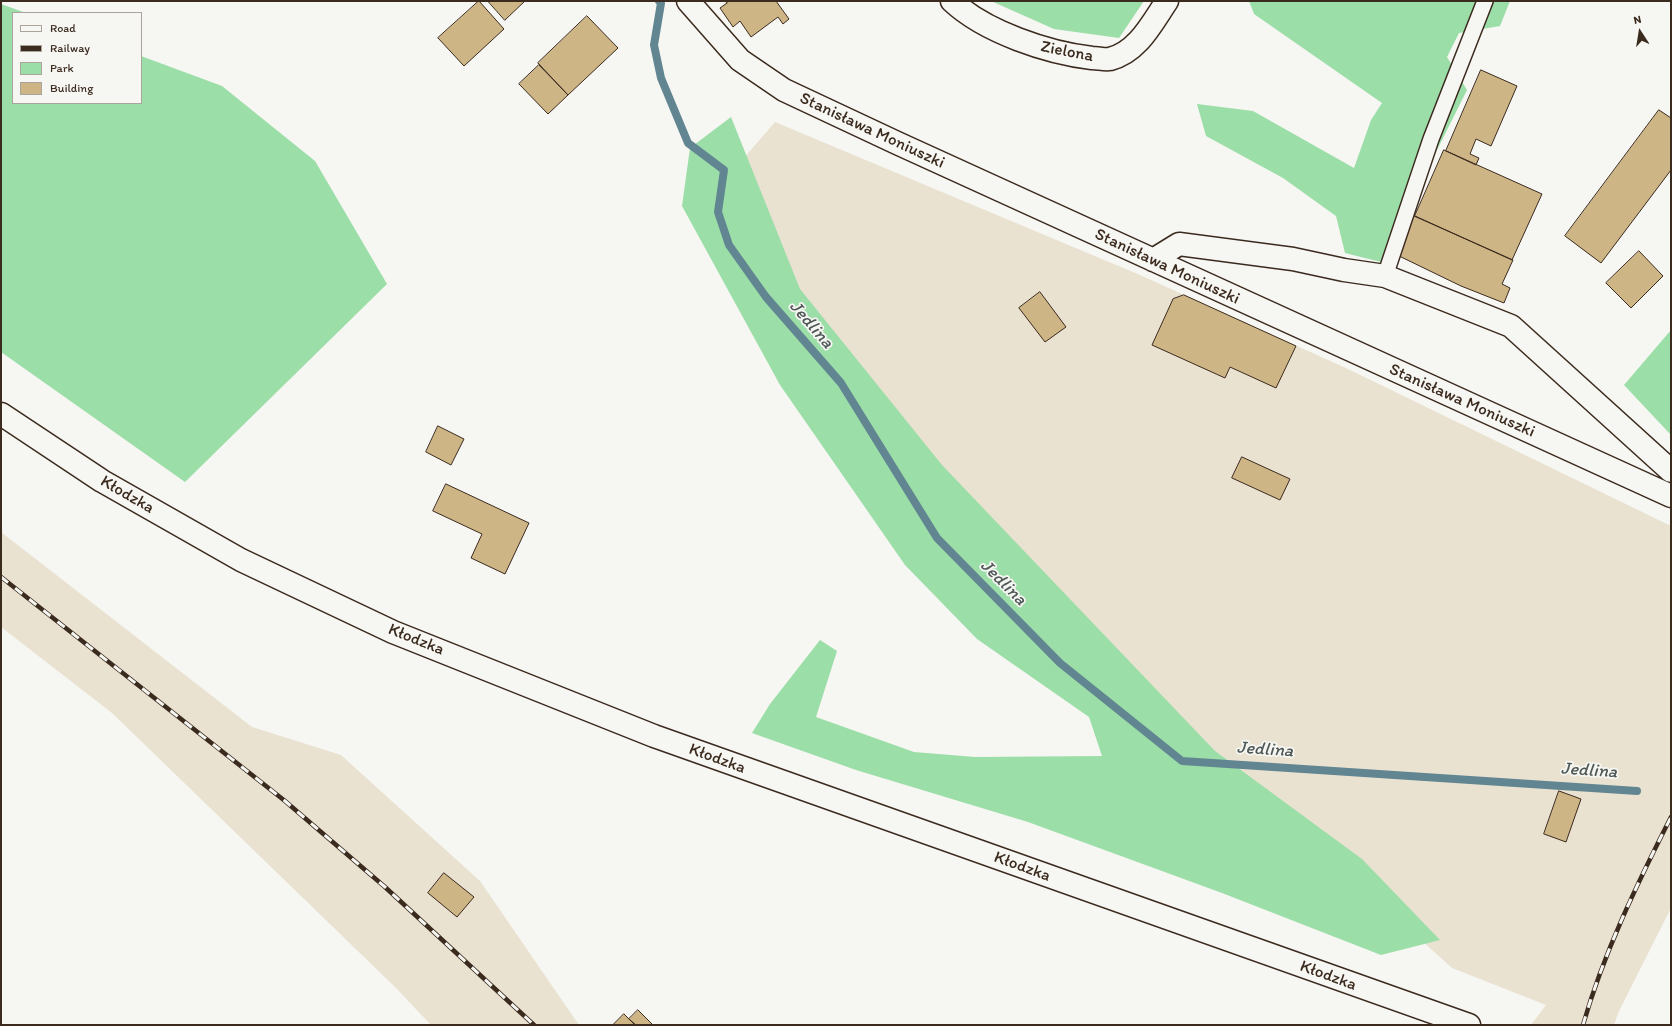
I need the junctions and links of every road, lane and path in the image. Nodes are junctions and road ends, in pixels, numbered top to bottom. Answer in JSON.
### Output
{"nodes":[{"id":1,"x":688,"y":1,"type":"edge"},
{"id":2,"x":952,"y":1,"type":"edge"},
{"id":3,"x":1167,"y":1,"type":"edge"},
{"id":4,"x":1485,"y":1,"type":"edge"},
{"id":5,"x":1153,"y":260,"type":"junction"},
{"id":6,"x":1385,"y":276,"type":"junction"},
{"id":7,"x":1,"y":414,"type":"edge"},
{"id":8,"x":1671,"y":471,"type":"edge"},
{"id":9,"x":1671,"y":496,"type":"edge"},
{"id":10,"x":1469,"y":1025,"type":"edge"}],
"edges":[{"from":1,"to":5,"type":"street","name":"Stanisława Moniuszki"},
{"from":2,"to":3,"type":"street","name":"Zielona"},
{"from":4,"to":6,"type":"lane"},
{"from":5,"to":6,"type":"street"},
{"from":5,"to":9,"type":"street","name":"Stanisława Moniuszki"},
{"from":6,"to":8,"type":"street"},
{"from":7,"to":10,"type":"street","name":"Kłodzka"}]}
